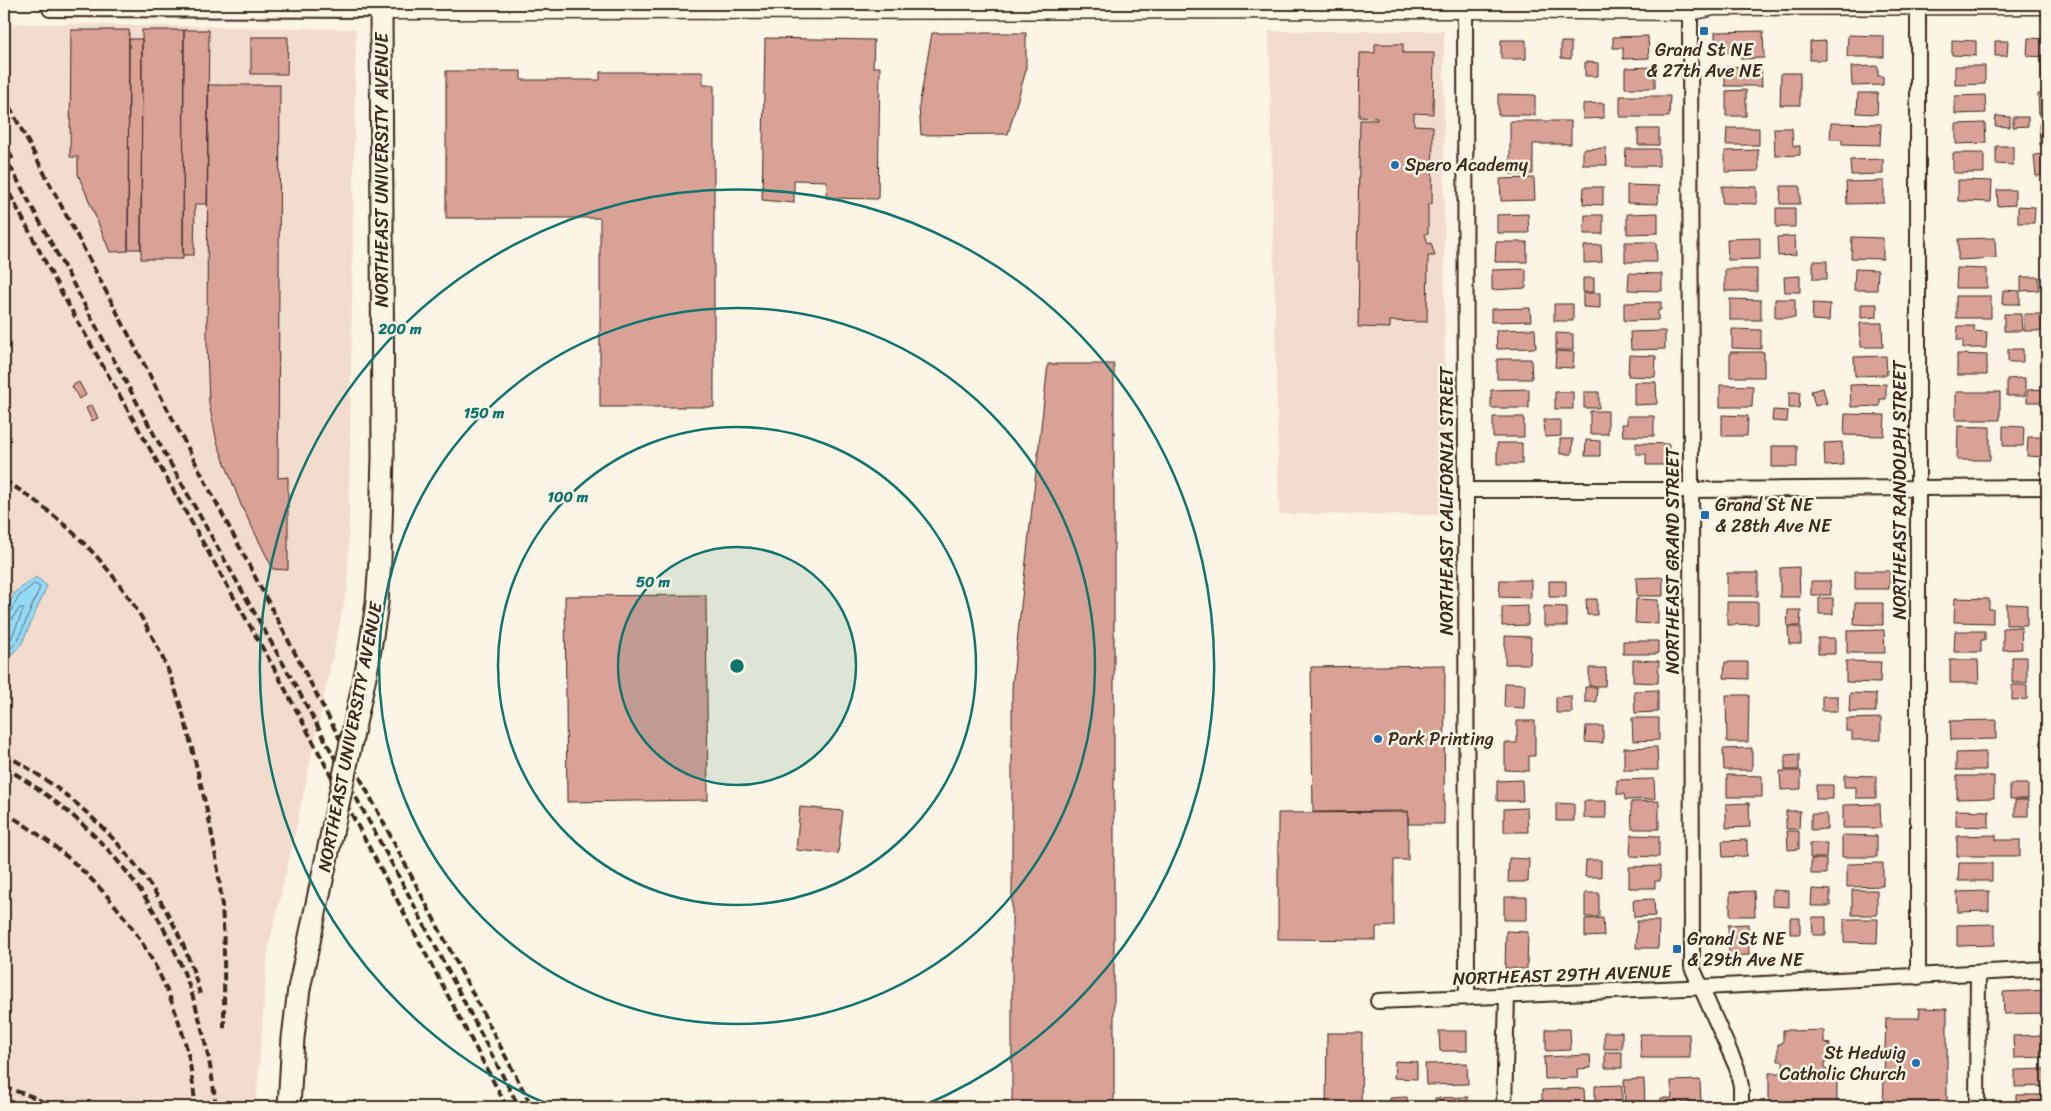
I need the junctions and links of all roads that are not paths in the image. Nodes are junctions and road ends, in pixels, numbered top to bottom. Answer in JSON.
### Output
{"nodes":[{"id":1,"x":1918,"y":5,"type":"edge"},
{"id":2,"x":2047,"y":5,"type":"edge"},
{"id":3,"x":952,"y":6,"type":"edge"},
{"id":4,"x":1465,"y":6,"type":"edge"},
{"id":5,"x":381,"y":7,"type":"edge"},
{"id":6,"x":1690,"y":7,"type":"edge"},
{"id":7,"x":50,"y":8,"type":"dead end"},
{"id":8,"x":2047,"y":487,"type":"edge"},
{"id":9,"x":1919,"y":489,"type":"junction"},
{"id":10,"x":1466,"y":490,"type":"junction"},
{"id":11,"x":1692,"y":490,"type":"junction"},
{"id":12,"x":2047,"y":969,"type":"edge"},
{"id":13,"x":1978,"y":973,"type":"junction"},
{"id":14,"x":1918,"y":977,"type":"junction"},
{"id":15,"x":1701,"y":988,"type":"junction"},
{"id":16,"x":1506,"y":996,"type":"junction"},
{"id":17,"x":1467,"y":997,"type":"junction"},
{"id":18,"x":1378,"y":1001,"type":"dead end"},
{"id":19,"x":289,"y":1107,"type":"edge"},
{"id":20,"x":1504,"y":1107,"type":"edge"},
{"id":21,"x":1741,"y":1107,"type":"edge"},
{"id":22,"x":1978,"y":1107,"type":"edge"}],
"edges":[{"from":1,"to":2,"type":"street"},
{"from":1,"to":6,"type":"street"},
{"from":1,"to":9,"type":"street","name":"NORTHEAST RANDOLPH STREET"},
{"from":3,"to":4,"type":"street"},
{"from":3,"to":5,"type":"street"},
{"from":4,"to":6,"type":"street"},
{"from":4,"to":10,"type":"street","name":"NORTHEAST CALIFORNIA STREET"},
{"from":5,"to":7,"type":"street"},
{"from":5,"to":19,"type":"main road","name":"NORTHEAST UNIVERSITY AVENUE","bridge":true},
{"from":6,"to":11,"type":"street","name":"NORTHEAST GRAND STREET"},
{"from":8,"to":9,"type":"street"},
{"from":9,"to":11,"type":"street"},
{"from":9,"to":14,"type":"street","name":"NORTHEAST RANDOLPH STREET"},
{"from":10,"to":11,"type":"street"},
{"from":10,"to":17,"type":"street","name":"NORTHEAST CALIFORNIA STREET"},
{"from":11,"to":15,"type":"street","name":"NORTHEAST GRAND STREET"},
{"from":12,"to":13,"type":"street","name":"NORTHEAST 29TH AVENUE"},
{"from":13,"to":14,"type":"street","name":"NORTHEAST 29TH AVENUE"},
{"from":13,"to":22,"type":"street"},
{"from":14,"to":15,"type":"street","name":"NORTHEAST 29TH AVENUE"},
{"from":15,"to":16,"type":"street","name":"NORTHEAST 29TH AVENUE"},
{"from":15,"to":21,"type":"street","name":"NORTHEAST GRAND STREET"},
{"from":16,"to":17,"type":"street","name":"NORTHEAST 29TH AVENUE"},
{"from":16,"to":20,"type":"street"},
{"from":17,"to":18,"type":"street","name":"NORTHEAST 29TH AVENUE"}]}
